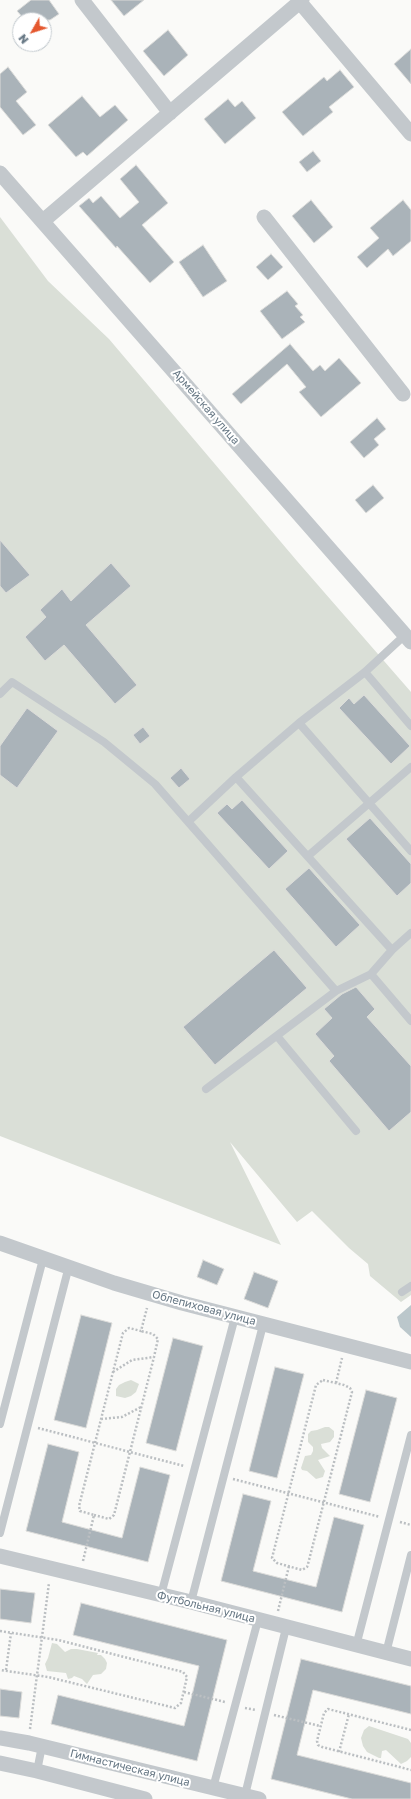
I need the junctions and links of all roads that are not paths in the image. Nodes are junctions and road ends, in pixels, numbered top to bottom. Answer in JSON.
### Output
{"nodes":[{"id":1,"x":82,"y":0,"type":"edge"},
{"id":2,"x":300,"y":1,"type":"edge"},
{"id":3,"x":170,"y":113,"type":"junction"},
{"id":4,"x":411,"y":134,"type":"edge"},
{"id":5,"x":0,"y":173,"type":"edge"},
{"id":6,"x":264,"y":217,"type":"dead end"},
{"id":7,"x":43,"y":221,"type":"junction"},
{"id":8,"x":408,"y":396,"type":"edge"},
{"id":9,"x":408,"y":639,"type":"edge"},
{"id":10,"x":365,"y":672,"type":"junction"},
{"id":11,"x":0,"y":694,"type":"edge"},
{"id":12,"x":299,"y":723,"type":"junction"},
{"id":13,"x":411,"y":726,"type":"edge"},
{"id":14,"x":411,"y":767,"type":"edge"},
{"id":15,"x":236,"y":777,"type":"junction"},
{"id":16,"x":369,"y":803,"type":"junction"},
{"id":17,"x":189,"y":821,"type":"junction"},
{"id":18,"x":411,"y":851,"type":"edge"},
{"id":19,"x":308,"y":856,"type":"junction"},
{"id":20,"x":411,"y":933,"type":"edge"},
{"id":21,"x":392,"y":950,"type":"junction"},
{"id":22,"x":371,"y":974,"type":"junction"},
{"id":23,"x":336,"y":991,"type":"junction"},
{"id":24,"x":411,"y":1021,"type":"edge"},
{"id":25,"x":277,"y":1036,"type":"junction"},
{"id":26,"x":206,"y":1089,"type":"dead end"},
{"id":27,"x":356,"y":1131,"type":"dead end"},
{"id":28,"x":0,"y":1243,"type":"edge"},
{"id":29,"x":43,"y":1259,"type":"junction"},
{"id":30,"x":69,"y":1266,"type":"junction"},
{"id":31,"x":411,"y":1286,"type":"edge"},
{"id":32,"x":402,"y":1292,"type":"dead end"},
{"id":33,"x":235,"y":1317,"type":"junction"},
{"id":34,"x":263,"y":1325,"type":"junction"},
{"id":35,"x":411,"y":1362,"type":"edge"},
{"id":36,"x":0,"y":1424,"type":"edge"},
{"id":37,"x":411,"y":1435,"type":"edge"},
{"id":38,"x":0,"y":1533,"type":"edge"},
{"id":39,"x":411,"y":1555,"type":"edge"},
{"id":40,"x":0,"y":1556,"type":"edge"},
{"id":41,"x":161,"y":1595,"type":"junction"},
{"id":42,"x":191,"y":1602,"type":"junction"},
{"id":43,"x":258,"y":1620,"type":"junction"},
{"id":44,"x":280,"y":1627,"type":"junction"},
{"id":45,"x":356,"y":1646,"type":"junction"},
{"id":46,"x":386,"y":1653,"type":"junction"},
{"id":47,"x":411,"y":1660,"type":"edge"},
{"id":48,"x":0,"y":1738,"type":"edge"},
{"id":49,"x":35,"y":1745,"type":"junction"},
{"id":50,"x":0,"y":1763,"type":"edge"},
{"id":51,"x":37,"y":1771,"type":"junction"},
{"id":52,"x":213,"y":1788,"type":"junction"},
{"id":53,"x":245,"y":1795,"type":"junction"},
{"id":54,"x":145,"y":1799,"type":"edge"},
{"id":55,"x":259,"y":1799,"type":"edge"}],
"edges":[{"from":1,"to":3,"type":"street"},
{"from":2,"to":3,"type":"street"},
{"from":2,"to":4,"type":"street"},
{"from":3,"to":7,"type":"street"},
{"from":5,"to":7,"type":"street","name":"Армейская улица"},
{"from":6,"to":8,"type":"street"},
{"from":7,"to":9,"type":"street","name":"Армейская улица"},
{"from":9,"to":10,"type":"lane"},
{"from":10,"to":12,"type":"lane"},
{"from":10,"to":13,"type":"lane"},
{"from":11,"to":17,"type":"lane"},
{"from":12,"to":15,"type":"lane"},
{"from":12,"to":16,"type":"lane"},
{"from":14,"to":16,"type":"lane"},
{"from":15,"to":17,"type":"lane"},
{"from":15,"to":19,"type":"lane"},
{"from":16,"to":18,"type":"lane"},
{"from":16,"to":19,"type":"lane"},
{"from":17,"to":23,"type":"lane"},
{"from":19,"to":21,"type":"lane"},
{"from":20,"to":21,"type":"lane"},
{"from":21,"to":22,"type":"lane"},
{"from":22,"to":23,"type":"lane"},
{"from":22,"to":24,"type":"lane"},
{"from":23,"to":25,"type":"lane"},
{"from":25,"to":26,"type":"lane"},
{"from":25,"to":27,"type":"lane"},
{"from":28,"to":29,"type":"street","name":"Облепиховая улица"},
{"from":29,"to":30,"type":"street","name":"Облепиховая улица"},
{"from":29,"to":36,"type":"lane"},
{"from":30,"to":33,"type":"street","name":"Облепиховая улица"},
{"from":30,"to":38,"type":"lane"},
{"from":31,"to":32,"type":"lane"},
{"from":33,"to":34,"type":"street","name":"Облепиховая улица"},
{"from":33,"to":41,"type":"lane"},
{"from":34,"to":35,"type":"street","name":"Облепиховая улица"},
{"from":34,"to":42,"type":"lane"},
{"from":37,"to":45,"type":"lane"},
{"from":39,"to":46,"type":"lane"},
{"from":40,"to":41,"type":"street","name":"Футбольная улица"},
{"from":41,"to":42,"type":"street","name":"Футбольная улица"},
{"from":42,"to":43,"type":"street","name":"Футбольная улица"},
{"from":43,"to":44,"type":"street","name":"Футбольная улица"},
{"from":43,"to":52,"type":"lane"},
{"from":44,"to":45,"type":"street","name":"Футбольная улица"},
{"from":44,"to":53,"type":"lane"},
{"from":45,"to":46,"type":"street","name":"Футбольная улица"},
{"from":46,"to":47,"type":"street","name":"Футбольная улица"},
{"from":48,"to":49,"type":"street","name":"Гимнастическая улица"},
{"from":49,"to":51,"type":"lane"},
{"from":49,"to":52,"type":"street","name":"Гимнастическая улица"},
{"from":50,"to":51,"type":"street"},
{"from":51,"to":54,"type":"street"},
{"from":52,"to":53,"type":"street","name":"Гимнастическая улица"},
{"from":53,"to":55,"type":"street","name":"Гимнастическая улица"}]}
